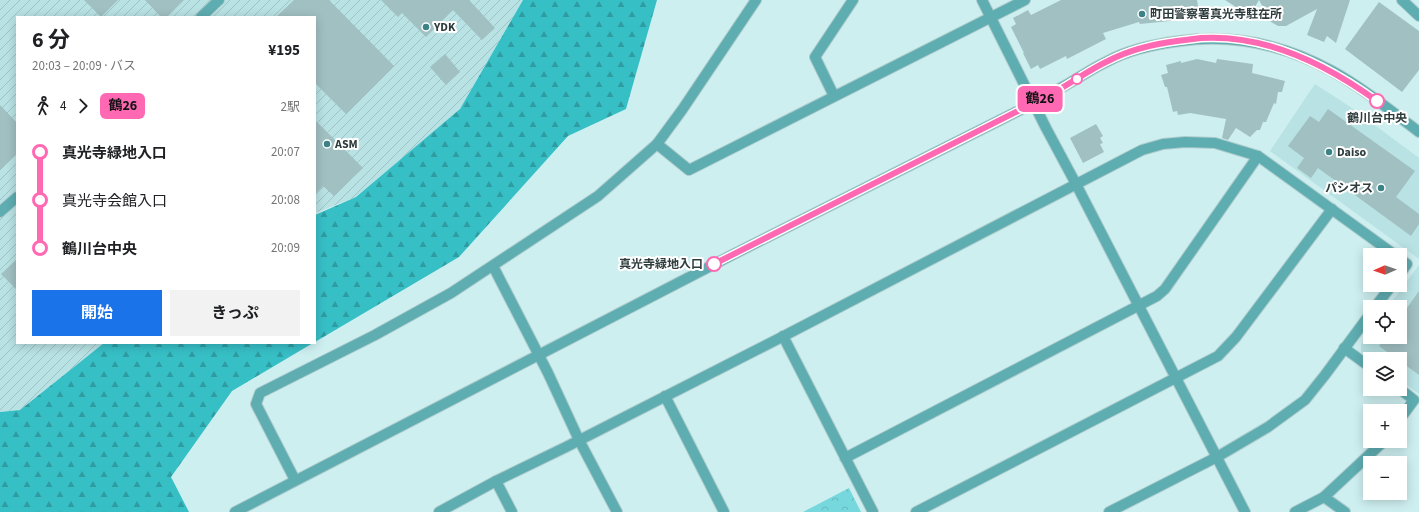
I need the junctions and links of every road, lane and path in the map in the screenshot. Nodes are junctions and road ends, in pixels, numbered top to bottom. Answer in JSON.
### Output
{"nodes":[{"id":1,"x":219,"y":0,"type":"edge"},
{"id":2,"x":756,"y":0,"type":"edge"},
{"id":3,"x":853,"y":0,"type":"edge"},
{"id":4,"x":982,"y":0,"type":"edge"},
{"id":5,"x":1025,"y":0,"type":"edge"},
{"id":6,"x":1402,"y":0,"type":"edge"},
{"id":7,"x":202,"y":16,"type":"edge"},
{"id":8,"x":1419,"y":16,"type":"edge"},
{"id":9,"x":991,"y":17,"type":"junction"},
{"id":10,"x":834,"y":96,"type":"junction"},
{"id":11,"x":1034,"y":103,"type":"junction"},
{"id":12,"x":1419,"y":132,"type":"edge"},
{"id":13,"x":657,"y":144,"type":"junction"},
{"id":14,"x":1258,"y":156,"type":"junction"},
{"id":15,"x":1076,"y":184,"type":"junction"},
{"id":16,"x":16,"y":198,"type":"edge"},
{"id":17,"x":1332,"y":209,"type":"junction"},
{"id":18,"x":0,"y":212,"type":"edge"},
{"id":19,"x":1385,"y":248,"type":"edge"},
{"id":20,"x":493,"y":266,"type":"junction"},
{"id":21,"x":1387,"y":292,"type":"edge"},
{"id":22,"x":1380,"y":300,"type":"edge"},
{"id":23,"x":1139,"y":306,"type":"junction"},
{"id":24,"x":1363,"y":323,"type":"edge"},
{"id":25,"x":782,"y":336,"type":"junction"},
{"id":26,"x":1344,"y":348,"type":"junction"},
{"id":27,"x":538,"y":355,"type":"junction"},
{"id":28,"x":1363,"y":362,"type":"edge"},
{"id":29,"x":1176,"y":378,"type":"junction"},
{"id":30,"x":1407,"y":394,"type":"edge"},
{"id":31,"x":665,"y":396,"type":"junction"},
{"id":32,"x":1416,"y":401,"type":"edge"},
{"id":33,"x":1407,"y":411,"type":"edge"},
{"id":34,"x":579,"y":440,"type":"junction"},
{"id":35,"x":1376,"y":448,"type":"edge"},
{"id":36,"x":1217,"y":457,"type":"junction"},
{"id":37,"x":845,"y":458,"type":"junction"},
{"id":38,"x":295,"y":480,"type":"junction"},
{"id":39,"x":496,"y":481,"type":"junction"},
{"id":40,"x":1324,"y":497,"type":"junction"},
{"id":41,"x":235,"y":512,"type":"edge"},
{"id":42,"x":439,"y":512,"type":"edge"},
{"id":43,"x":512,"y":512,"type":"edge"},
{"id":44,"x":617,"y":512,"type":"edge"},
{"id":45,"x":724,"y":512,"type":"edge"},
{"id":46,"x":873,"y":512,"type":"edge"},
{"id":47,"x":916,"y":512,"type":"edge"},
{"id":48,"x":1109,"y":512,"type":"edge"},
{"id":49,"x":1245,"y":512,"type":"edge"},
{"id":50,"x":1295,"y":512,"type":"edge"},
{"id":51,"x":1345,"y":512,"type":"edge"}],
"edges":[{"from":1,"to":7,"type":"street"},
{"from":2,"to":13,"type":"street"},
{"from":3,"to":10,"type":"street"},
{"from":4,"to":9,"type":"street"},
{"from":5,"to":9,"type":"street"},
{"from":6,"to":8,"type":"street"},
{"from":9,"to":10,"type":"street"},
{"from":9,"to":11,"type":"street"},
{"from":10,"to":13,"type":"street"},
{"from":11,"to":12,"type":"street"},
{"from":11,"to":15,"type":"street"},
{"from":11,"to":27,"type":"street"},
{"from":13,"to":20,"type":"street"},
{"from":14,"to":15,"type":"street"},
{"from":14,"to":17,"type":"street"},
{"from":14,"to":23,"type":"street"},
{"from":15,"to":23,"type":"street"},
{"from":15,"to":25,"type":"street"},
{"from":16,"to":18,"type":"street"},
{"from":17,"to":19,"type":"street"},
{"from":17,"to":29,"type":"street"},
{"from":20,"to":27,"type":"street"},
{"from":20,"to":38,"type":"street"},
{"from":21,"to":22,"type":"street"},
{"from":23,"to":29,"type":"street"},
{"from":23,"to":37,"type":"street"},
{"from":24,"to":26,"type":"street"},
{"from":25,"to":31,"type":"street"},
{"from":25,"to":37,"type":"street"},
{"from":26,"to":28,"type":"street"},
{"from":26,"to":36,"type":"street"},
{"from":27,"to":34,"type":"street"},
{"from":27,"to":38,"type":"street"},
{"from":29,"to":36,"type":"street"},
{"from":29,"to":47,"type":"street"},
{"from":30,"to":32,"type":"street"},
{"from":31,"to":34,"type":"street"},
{"from":31,"to":45,"type":"street"},
{"from":32,"to":33,"type":"street"},
{"from":34,"to":39,"type":"street"},
{"from":34,"to":44,"type":"street"},
{"from":35,"to":40,"type":"street"},
{"from":36,"to":48,"type":"street"},
{"from":36,"to":49,"type":"street"},
{"from":37,"to":46,"type":"street"},
{"from":38,"to":41,"type":"street"},
{"from":39,"to":42,"type":"street"},
{"from":39,"to":43,"type":"street"},
{"from":40,"to":50,"type":"street"},
{"from":40,"to":51,"type":"street"}]}
